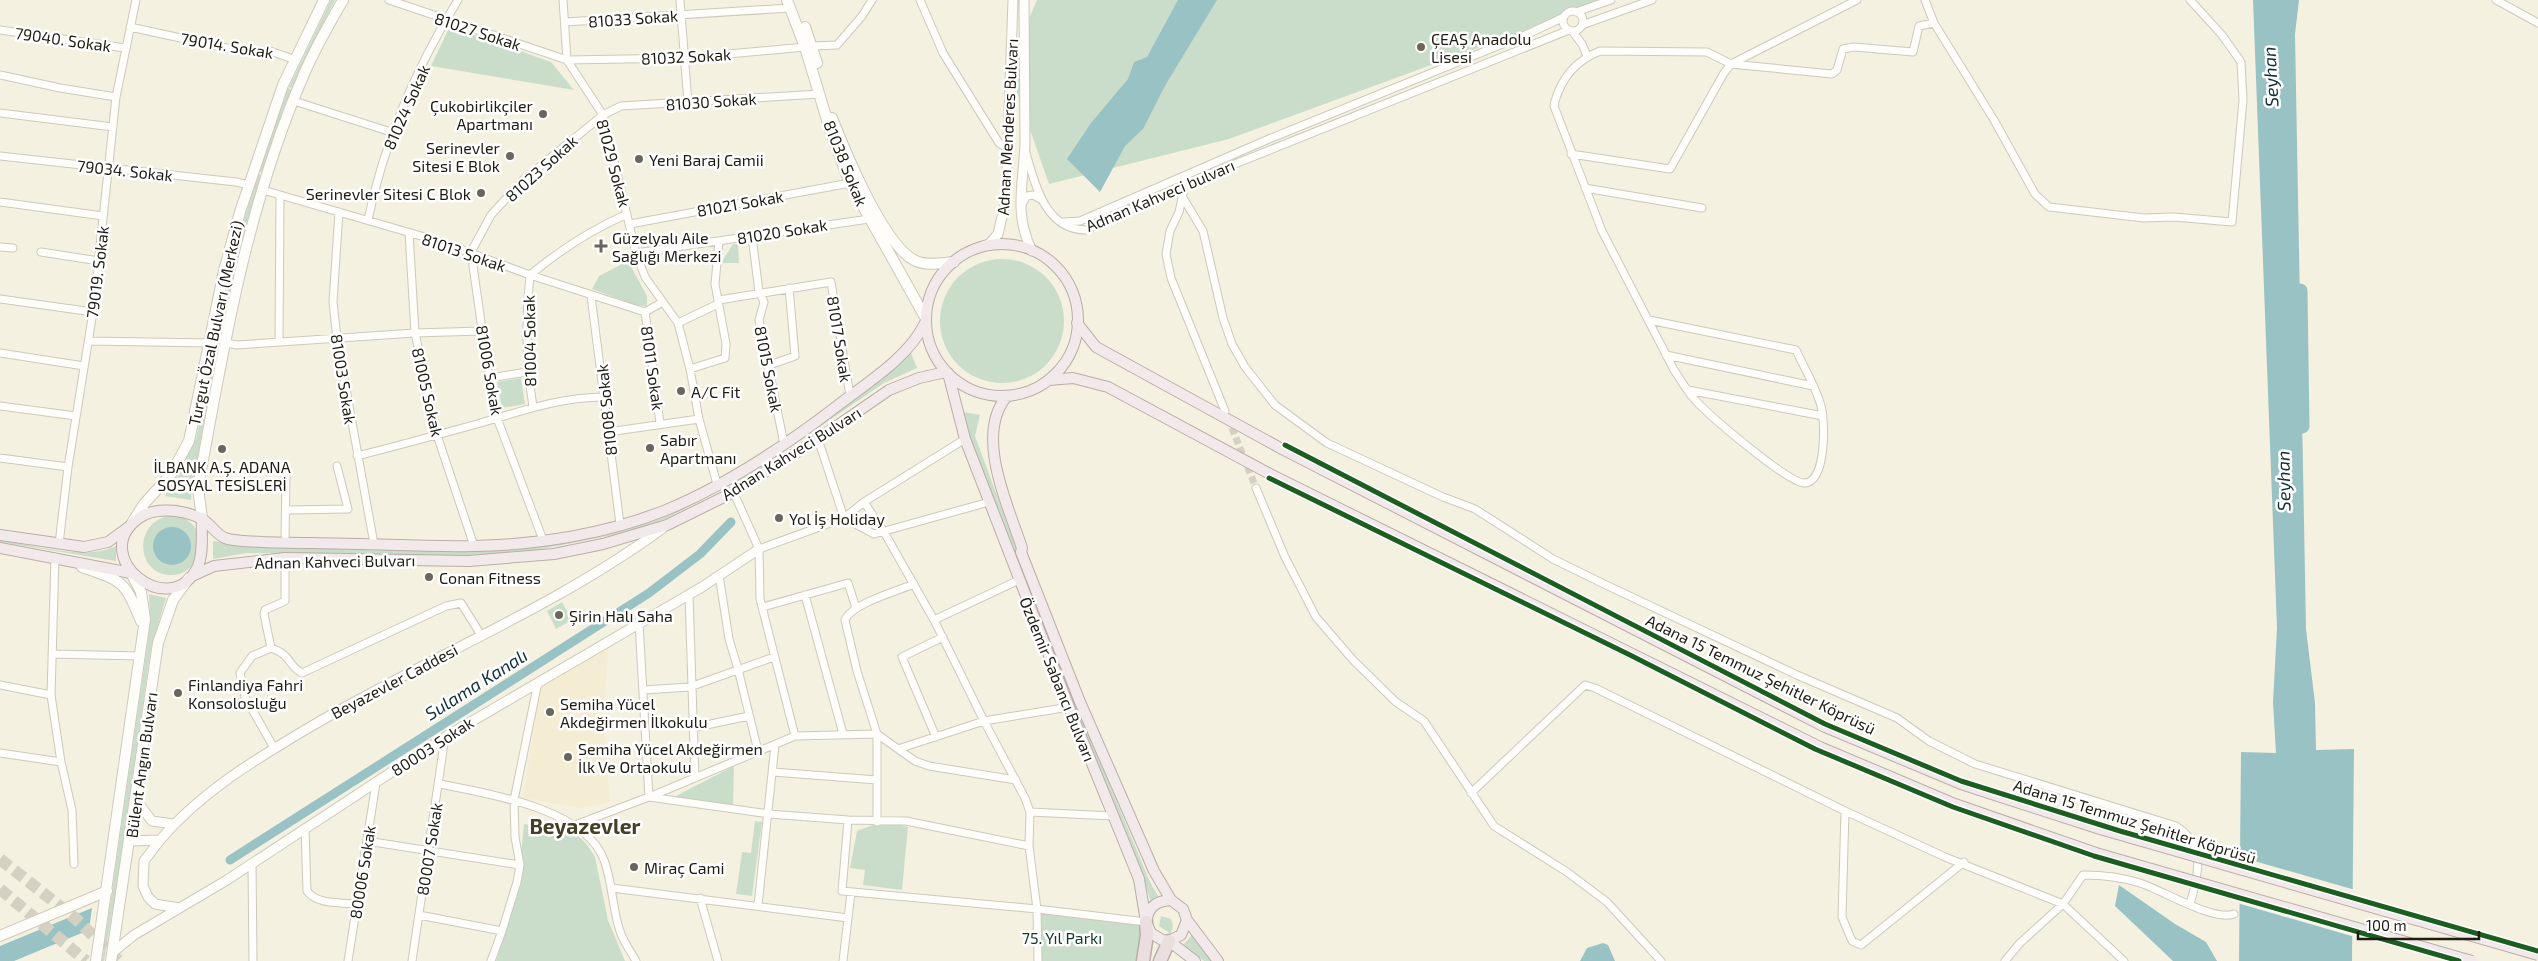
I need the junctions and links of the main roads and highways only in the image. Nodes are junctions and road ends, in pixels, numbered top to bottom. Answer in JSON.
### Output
{"nodes":[{"id":1,"x":324,"y":0,"type":"edge"},
{"id":2,"x":342,"y":0,"type":"edge"},
{"id":3,"x":790,"y":3,"type":"edge"},
{"id":4,"x":809,"y":46,"type":"junction"},
{"id":5,"x":954,"y":262,"type":"junction"},
{"id":6,"x":925,"y":320,"type":"junction"},
{"id":7,"x":1077,"y":323,"type":"junction"},
{"id":8,"x":947,"y":373,"type":"junction"},
{"id":9,"x":1048,"y":380,"type":"junction"},
{"id":10,"x":1007,"y":396,"type":"junction"},
{"id":11,"x":202,"y":518,"type":"junction"},
{"id":12,"x":132,"y":524,"type":"junction"},
{"id":13,"x":0,"y":535,"type":"edge"},
{"id":14,"x":0,"y":548,"type":"edge"},
{"id":15,"x":55,"y":557,"type":"junction"},
{"id":16,"x":131,"y":573,"type":"junction"},
{"id":17,"x":191,"y":576,"type":"junction"},
{"id":18,"x":144,"y":626,"type":"junction"},
{"id":19,"x":107,"y":891,"type":"junction"},
{"id":20,"x":1171,"y":900,"type":"junction"},
{"id":21,"x":1187,"y":920,"type":"junction"},
{"id":22,"x":1146,"y":922,"type":"junction"},
{"id":23,"x":0,"y":936,"type":"edge"},
{"id":24,"x":1169,"y":941,"type":"junction"},
{"id":25,"x":2538,"y":955,"type":"edge"},
{"id":26,"x":112,"y":957,"type":"edge"},
{"id":27,"x":96,"y":961,"type":"edge"},
{"id":28,"x":1143,"y":961,"type":"edge"},
{"id":29,"x":1160,"y":961,"type":"edge"},
{"id":30,"x":1195,"y":961,"type":"edge"},
{"id":31,"x":1218,"y":961,"type":"edge"},
{"id":32,"x":2472,"y":961,"type":"edge"}],
"edges":[{"from":1,"to":12,"type":"main road","name":"Turgut Özal Bulvarı (Merkezi)"},
{"from":2,"to":11,"type":"main road","name":"Turgut Özal Bulvarı (Merkezi)"},
{"from":3,"to":4,"type":"main road","name":"81038 Sokak"},
{"from":4,"to":5,"type":"main road","name":"81038 Sokak"},
{"from":4,"to":6,"type":"main road","name":"81038 Sokak"},
{"from":5,"to":6,"type":"main road"},
{"from":5,"to":7,"type":"main road"},
{"from":6,"to":8,"type":"main road"},
{"from":6,"to":11,"type":"main road","name":"Adnan Kahveci Bulvarı"},
{"from":7,"to":9,"type":"main road"},
{"from":7,"to":25,"type":"main road","name":"Adana 15 Temmuz Şehitler Köprüsü","bridge":true},
{"from":8,"to":10,"type":"main road"},
{"from":8,"to":17,"type":"main road","name":"Adnan Kahveci Bulvarı"},
{"from":8,"to":22,"type":"main road","name":"Özdemir Sabancı Bulvarı"},
{"from":9,"to":10,"type":"main road"},
{"from":9,"to":32,"type":"main road","bridge":true},
{"from":10,"to":20,"type":"main road","name":"Özdemir Sabancı Bulvarı"},
{"from":11,"to":12,"type":"main road"},
{"from":11,"to":17,"type":"main road"},
{"from":12,"to":13,"type":"main road"},
{"from":12,"to":16,"type":"main road"},
{"from":14,"to":15,"type":"main road"},
{"from":15,"to":16,"type":"main road"},
{"from":15,"to":18,"type":"main road"},
{"from":16,"to":17,"type":"main road"},
{"from":16,"to":18,"type":"main road","name":"Bülent Angın Bulvarı"},
{"from":17,"to":26,"type":"main road","name":"Bülent Angın Bulvarı"},
{"from":18,"to":19,"type":"main road","name":"Bülent Angın Bulvarı"},
{"from":19,"to":23,"type":"main road"},
{"from":19,"to":27,"type":"main road","name":"Bülent Angın Bulvarı"},
{"from":20,"to":21,"type":"main road","name":"Özdemir Sabancı Bulvarı"},
{"from":20,"to":22,"type":"main road"},
{"from":21,"to":24,"type":"main road"},
{"from":21,"to":31,"type":"main road","name":"Özdemir Sabancı Bulvarı"},
{"from":22,"to":24,"type":"main road"},
{"from":22,"to":28,"type":"highway"},
{"from":24,"to":29,"type":"highway"},
{"from":24,"to":30,"type":"main road"}]}
